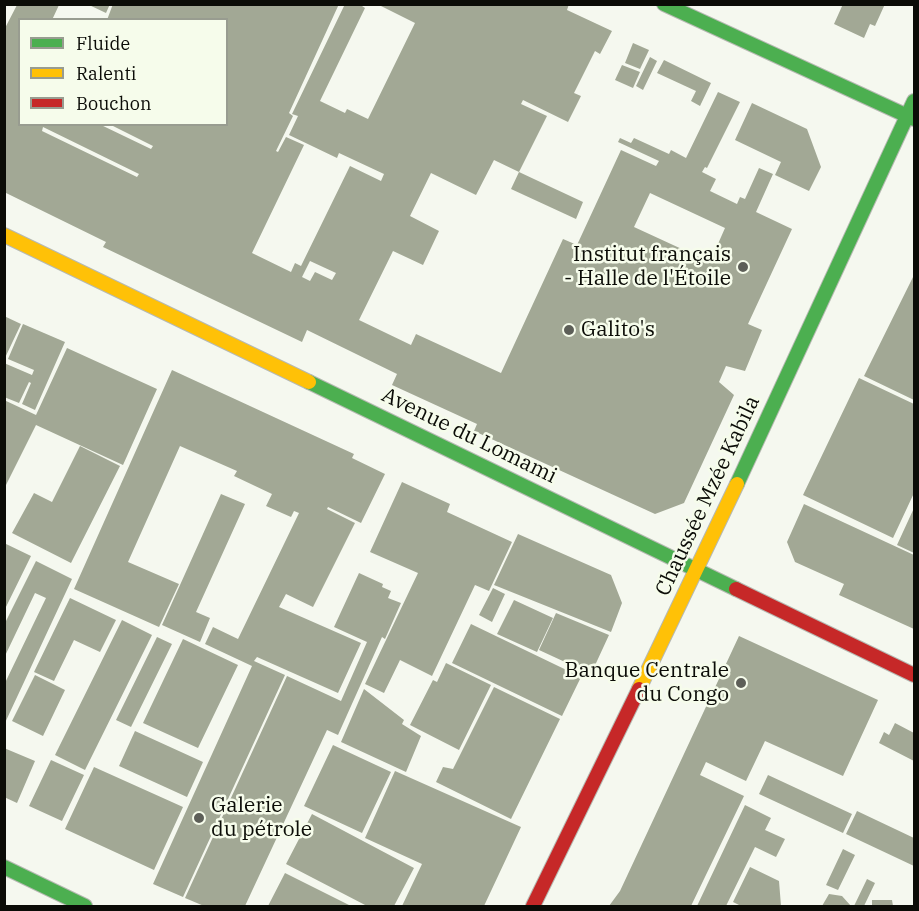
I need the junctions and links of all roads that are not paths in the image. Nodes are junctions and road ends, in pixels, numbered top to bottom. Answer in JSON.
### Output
{"nodes":[{"id":1,"x":664,"y":4,"type":"edge"},
{"id":2,"x":915,"y":101,"type":"edge"},
{"id":3,"x":911,"y":117,"type":"edge"},
{"id":4,"x":4,"y":235,"type":"edge"},
{"id":5,"x":697,"y":570,"type":"junction"},
{"id":6,"x":915,"y":675,"type":"edge"},
{"id":7,"x":4,"y":867,"type":"edge"},
{"id":8,"x":85,"y":906,"type":"edge"},
{"id":9,"x":533,"y":906,"type":"edge"}],
"edges":[{"from":1,"to":3,"type":"main road"},
{"from":2,"to":3,"type":"main road","name":"Chaussée Mzée Kabila"},
{"from":3,"to":5,"type":"main road","name":"Chaussée Mzée Kabila"},
{"from":4,"to":5,"type":"main road","name":"Avenue du Lomami"},
{"from":5,"to":6,"type":"main road","name":"Avenue du Lomami"},
{"from":5,"to":9,"type":"main road","name":"Chaussée Mzée Kabila"},
{"from":7,"to":8,"type":"main road"}]}
